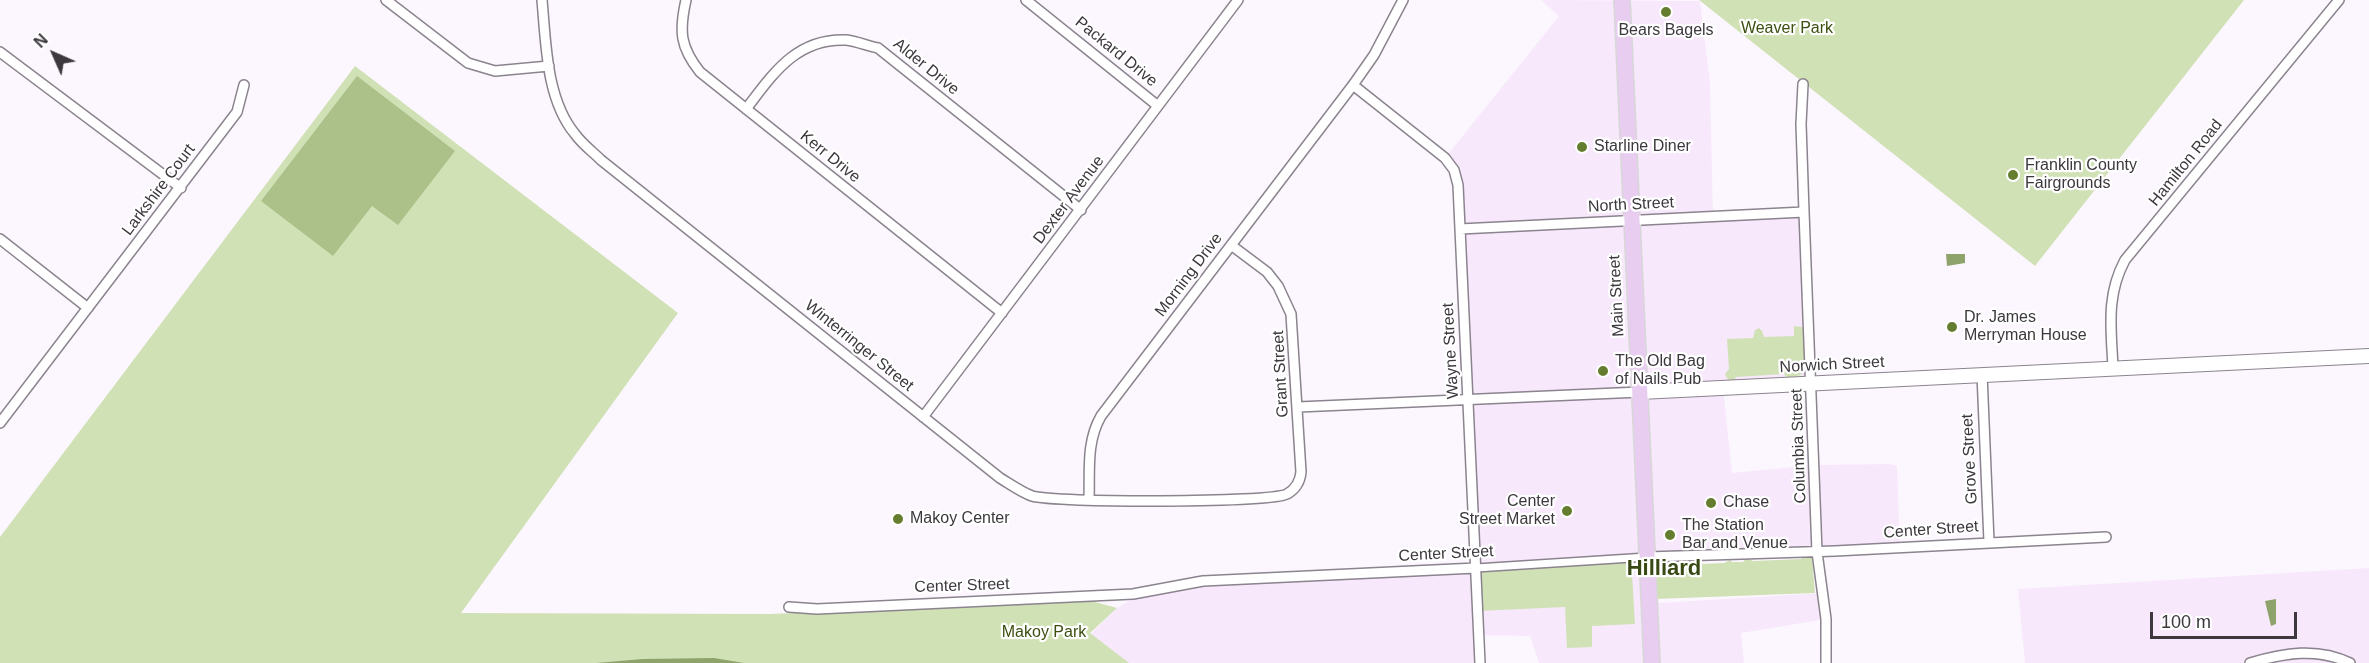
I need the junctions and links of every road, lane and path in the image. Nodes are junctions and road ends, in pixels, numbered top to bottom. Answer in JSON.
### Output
{"nodes":[{"id":1,"x":386,"y":0,"type":"edge"},
{"id":2,"x":542,"y":0,"type":"edge"},
{"id":3,"x":686,"y":0,"type":"edge"},
{"id":4,"x":1026,"y":0,"type":"edge"},
{"id":5,"x":1238,"y":0,"type":"edge"},
{"id":6,"x":1403,"y":0,"type":"edge"},
{"id":7,"x":1622,"y":0,"type":"edge"},
{"id":8,"x":2339,"y":0,"type":"edge"},
{"id":9,"x":0,"y":52,"type":"edge"},
{"id":10,"x":549,"y":66,"type":"junction"},
{"id":11,"x":1803,"y":84,"type":"dead end"},
{"id":12,"x":244,"y":85,"type":"dead end"},
{"id":13,"x":1353,"y":85,"type":"junction"},
{"id":14,"x":1158,"y":106,"type":"junction"},
{"id":15,"x":746,"y":109,"type":"junction"},
{"id":16,"x":181,"y":188,"type":"junction"},
{"id":17,"x":1081,"y":210,"type":"junction"},
{"id":18,"x":1803,"y":212,"type":"junction"},
{"id":19,"x":1632,"y":221,"type":"junction"},
{"id":20,"x":1460,"y":229,"type":"junction"},
{"id":21,"x":0,"y":239,"type":"edge"},
{"id":22,"x":1231,"y":245,"type":"junction"},
{"id":23,"x":88,"y":308,"type":"junction"},
{"id":24,"x":1002,"y":313,"type":"junction"},
{"id":25,"x":2369,"y":356,"type":"edge"},
{"id":26,"x":2113,"y":367,"type":"junction"},
{"id":27,"x":1983,"y":374,"type":"junction"},
{"id":28,"x":1811,"y":383,"type":"junction"},
{"id":29,"x":1640,"y":392,"type":"junction"},
{"id":30,"x":1469,"y":400,"type":"junction"},
{"id":31,"x":1298,"y":407,"type":"junction"},
{"id":32,"x":923,"y":417,"type":"junction"},
{"id":33,"x":0,"y":423,"type":"edge"},
{"id":34,"x":1295,"y":488,"type":"joint"},
{"id":35,"x":1089,"y":500,"type":"junction"},
{"id":36,"x":2106,"y":537,"type":"dead end"},
{"id":37,"x":1989,"y":542,"type":"junction"},
{"id":38,"x":1817,"y":552,"type":"junction"},
{"id":39,"x":1647,"y":557,"type":"junction"},
{"id":40,"x":1476,"y":568,"type":"junction"},
{"id":41,"x":789,"y":607,"type":"dead end"},
{"id":42,"x":1480,"y":663,"type":"edge"},
{"id":43,"x":1652,"y":663,"type":"edge"},
{"id":44,"x":1826,"y":663,"type":"edge"},
{"id":45,"x":2250,"y":663,"type":"edge"},
{"id":46,"x":2350,"y":663,"type":"edge"}],
"edges":[{"from":1,"to":10,"type":"street"},
{"from":2,"to":10,"type":"street","name":"Winterringer Street"},
{"from":3,"to":15,"type":"street","name":"Kerr Drive"},
{"from":4,"to":14,"type":"street","name":"Packard Drive"},
{"from":5,"to":14,"type":"street","name":"Dexter Avenue"},
{"from":6,"to":13,"type":"street","name":"Morning Drive"},
{"from":7,"to":19,"type":"main road","name":"Main Street"},
{"from":8,"to":26,"type":"street","name":"Hamilton Road"},
{"from":9,"to":16,"type":"street"},
{"from":10,"to":32,"type":"street","name":"Winterringer Street"},
{"from":11,"to":18,"type":"street","name":"Columbia Street"},
{"from":12,"to":16,"type":"street","name":"Larkshire Court"},
{"from":13,"to":20,"type":"street","name":"Wayne Street"},
{"from":13,"to":22,"type":"street","name":"Morning Drive"},
{"from":14,"to":17,"type":"street","name":"Dexter Avenue"},
{"from":15,"to":17,"type":"street","name":"Alder Drive"},
{"from":15,"to":24,"type":"street","name":"Kerr Drive"},
{"from":16,"to":23,"type":"street","name":"Larkshire Court"},
{"from":17,"to":24,"type":"street","name":"Dexter Avenue"},
{"from":18,"to":19,"type":"street","name":"North Street"},
{"from":18,"to":28,"type":"street","name":"Columbia Street"},
{"from":19,"to":20,"type":"street","name":"North Street"},
{"from":19,"to":29,"type":"main road","name":"Main Street"},
{"from":20,"to":30,"type":"street","name":"Wayne Street"},
{"from":21,"to":23,"type":"street"},
{"from":22,"to":31,"type":"street","name":"Grant Street"},
{"from":22,"to":35,"type":"street","name":"Morning Drive"},
{"from":23,"to":33,"type":"street","name":"Larkshire Court"},
{"from":24,"to":32,"type":"street","name":"Dexter Avenue"},
{"from":25,"to":26,"type":"main road","name":"Norwich Street"},
{"from":26,"to":27,"type":"main road","name":"Norwich Street"},
{"from":27,"to":28,"type":"main road","name":"Norwich Street"},
{"from":27,"to":37,"type":"street","name":"Grove Street"},
{"from":28,"to":29,"type":"main road","name":"Norwich Street"},
{"from":28,"to":38,"type":"street","name":"Columbia Street"},
{"from":29,"to":30,"type":"street","name":"Norwich Street"},
{"from":29,"to":39,"type":"main road","name":"Main Street"},
{"from":30,"to":31,"type":"street","name":"Norwich Street"},
{"from":30,"to":40,"type":"street","name":"Wayne Street"},
{"from":31,"to":34,"type":"street","name":"Grant Street"},
{"from":32,"to":35,"type":"street","name":"Winterringer Street"},
{"from":34,"to":35,"type":"street","name":"Winterringer Street"},
{"from":36,"to":37,"type":"street","name":"Center Street"},
{"from":37,"to":38,"type":"street","name":"Center Street"},
{"from":38,"to":39,"type":"street","name":"Center Street"},
{"from":38,"to":44,"type":"street","name":"Columbia Street"},
{"from":39,"to":40,"type":"street","name":"Center Street"},
{"from":39,"to":43,"type":"main road","name":"Main Street"},
{"from":40,"to":41,"type":"street","name":"Center Street"},
{"from":40,"to":42,"type":"street","name":"Wayne Street"},
{"from":45,"to":46,"type":"street"}]}
